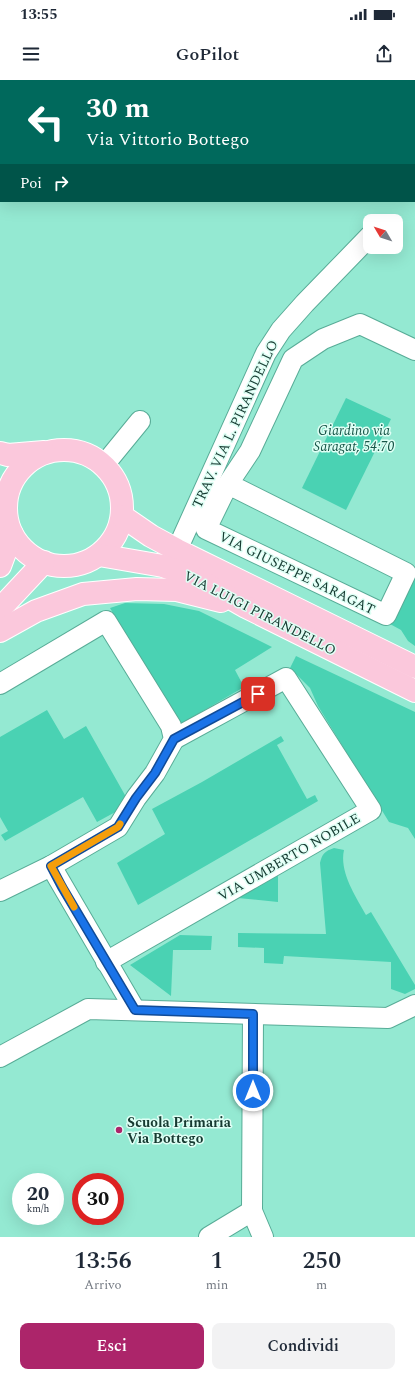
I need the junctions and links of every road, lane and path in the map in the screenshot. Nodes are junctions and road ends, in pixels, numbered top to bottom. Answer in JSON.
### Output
{"nodes":[{"id":1,"x":363,"y":243,"type":"edge"},
{"id":2,"x":415,"y":350,"type":"edge"},
{"id":3,"x":140,"y":421,"type":"dead end"},
{"id":4,"x":50,"y":452,"type":"junction"},
{"id":5,"x":0,"y":453,"type":"edge"},
{"id":6,"x":104,"y":465,"type":"junction"},
{"id":7,"x":228,"y":484,"type":"junction"},
{"id":8,"x":3,"y":505,"type":"edge"},
{"id":9,"x":122,"y":516,"type":"junction"},
{"id":10,"x":12,"y":534,"type":"junction"},
{"id":11,"x":177,"y":550,"type":"junction"},
{"id":12,"x":99,"y":555,"type":"junction"},
{"id":13,"x":44,"y":562,"type":"junction"},
{"id":14,"x":0,"y":566,"type":"edge"},
{"id":15,"x":246,"y":607,"type":"junction"},
{"id":16,"x":0,"y":609,"type":"edge"},
{"id":17,"x":0,"y":631,"type":"edge"},
{"id":18,"x":415,"y":667,"type":"edge"},
{"id":19,"x":0,"y":684,"type":"edge"},
{"id":20,"x":415,"y":691,"type":"edge"},
{"id":21,"x":174,"y":739,"type":"junction"},
{"id":22,"x":51,"y":866,"type":"junction"},
{"id":23,"x":0,"y":891,"type":"edge"},
{"id":24,"x":106,"y":962,"type":"junction"},
{"id":25,"x":415,"y":1005,"type":"edge"},
{"id":26,"x":135,"y":1010,"type":"junction"},
{"id":27,"x":253,"y":1014,"type":"junction"},
{"id":28,"x":0,"y":1057,"type":"edge"},
{"id":29,"x":252,"y":1211,"type":"junction"},
{"id":30,"x":209,"y":1237,"type":"edge"},
{"id":31,"x":263,"y":1237,"type":"edge"}],
"edges":[{"from":1,"to":11,"type":"street","name":"TRAV. VIA L. PIRANDELLO"},
{"from":2,"to":7,"type":"street","name":"VIA GIUSEPPE SARAGAT"},
{"from":3,"to":6,"type":"street"},
{"from":4,"to":5,"type":"main road"},
{"from":4,"to":6,"type":"main road"},
{"from":4,"to":8,"type":"main road"},
{"from":6,"to":9,"type":"main road"},
{"from":7,"to":7,"type":"street","name":"VIA GIUSEPPE SARAGAT"},
{"from":8,"to":10,"type":"main road"},
{"from":9,"to":11,"type":"main road","name":"VIA LUIGI PIRANDELLO"},
{"from":9,"to":12,"type":"main road"},
{"from":10,"to":13,"type":"main road"},
{"from":10,"to":14,"type":"main road"},
{"from":11,"to":18,"type":"main road","name":"VIA LUIGI PIRANDELLO"},
{"from":12,"to":13,"type":"main road"},
{"from":12,"to":15,"type":"main road","name":"VIA LUIGI PIRANDELLO"},
{"from":13,"to":16,"type":"main road"},
{"from":15,"to":17,"type":"main road"},
{"from":15,"to":20,"type":"main road","name":"VIA LUIGI PIRANDELLO"},
{"from":19,"to":21,"type":"street"},
{"from":21,"to":22,"type":"street"},
{"from":21,"to":24,"type":"street","name":"VIA UMBERTO NOBILE"},
{"from":22,"to":23,"type":"street"},
{"from":22,"to":24,"type":"street"},
{"from":24,"to":26,"type":"street"},
{"from":25,"to":27,"type":"street"},
{"from":26,"to":27,"type":"street"},
{"from":26,"to":28,"type":"street"},
{"from":27,"to":29,"type":"street"},
{"from":29,"to":30,"type":"street"},
{"from":29,"to":31,"type":"street"}]}
